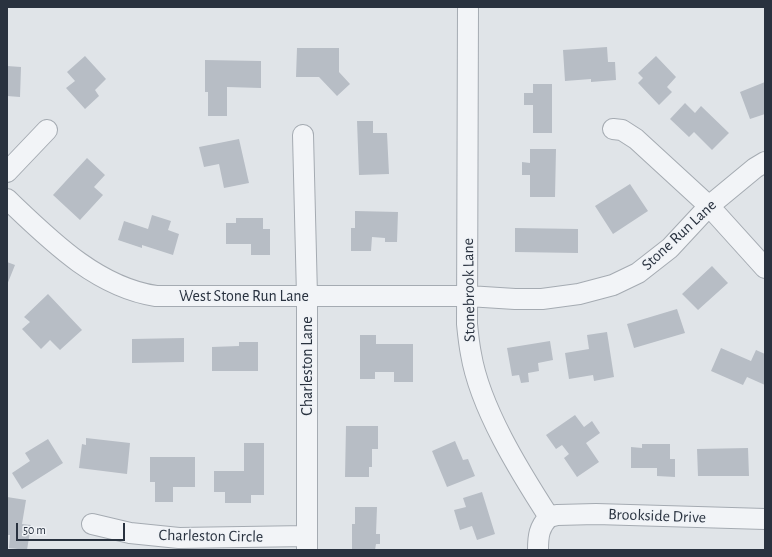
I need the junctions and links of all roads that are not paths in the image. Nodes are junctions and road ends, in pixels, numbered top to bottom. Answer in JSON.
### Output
{"nodes":[{"id":1,"x":468,"y":7,"type":"edge"},
{"id":2,"x":46,"y":130,"type":"dead end"},
{"id":3,"x":613,"y":130,"type":"dead end"},
{"id":4,"x":303,"y":135,"type":"dead end"},
{"id":5,"x":765,"y":162,"type":"edge"},
{"id":6,"x":7,"y":172,"type":"edge"},
{"id":7,"x":7,"y":199,"type":"edge"},
{"id":8,"x":709,"y":206,"type":"junction"},
{"id":9,"x":765,"y":268,"type":"edge"},
{"id":10,"x":307,"y":296,"type":"junction"},
{"id":11,"x":468,"y":296,"type":"junction"},
{"id":12,"x":513,"y":299,"type":"joint"},
{"id":13,"x":549,"y":516,"type":"junction"},
{"id":14,"x":765,"y":518,"type":"edge"},
{"id":15,"x":92,"y":524,"type":"dead end"},
{"id":16,"x":307,"y":543,"type":"edge"},
{"id":17,"x":538,"y":550,"type":"edge"}],
"edges":[{"from":1,"to":11,"type":"street","name":"Stonebrook Lane"},
{"from":2,"to":6,"type":"street"},
{"from":3,"to":8,"type":"street"},
{"from":4,"to":10,"type":"street","name":"Charleston Lane"},
{"from":5,"to":8,"type":"street","name":"Stone Run Lane"},
{"from":7,"to":10,"type":"street","name":"West Stone Run Lane"},
{"from":8,"to":9,"type":"street"},
{"from":8,"to":12,"type":"street","name":"Stone Run Lane"},
{"from":10,"to":11,"type":"street","name":"West Stone Run Lane"},
{"from":10,"to":16,"type":"street","name":"Charleston Lane"},
{"from":11,"to":12,"type":"street","name":"West Stone Run Lane"},
{"from":11,"to":13,"type":"street","name":"Stonebrook Lane"},
{"from":13,"to":14,"type":"street","name":"Brookside Drive"},
{"from":13,"to":17,"type":"street"},
{"from":15,"to":16,"type":"street","name":"Charleston Circle"}]}
